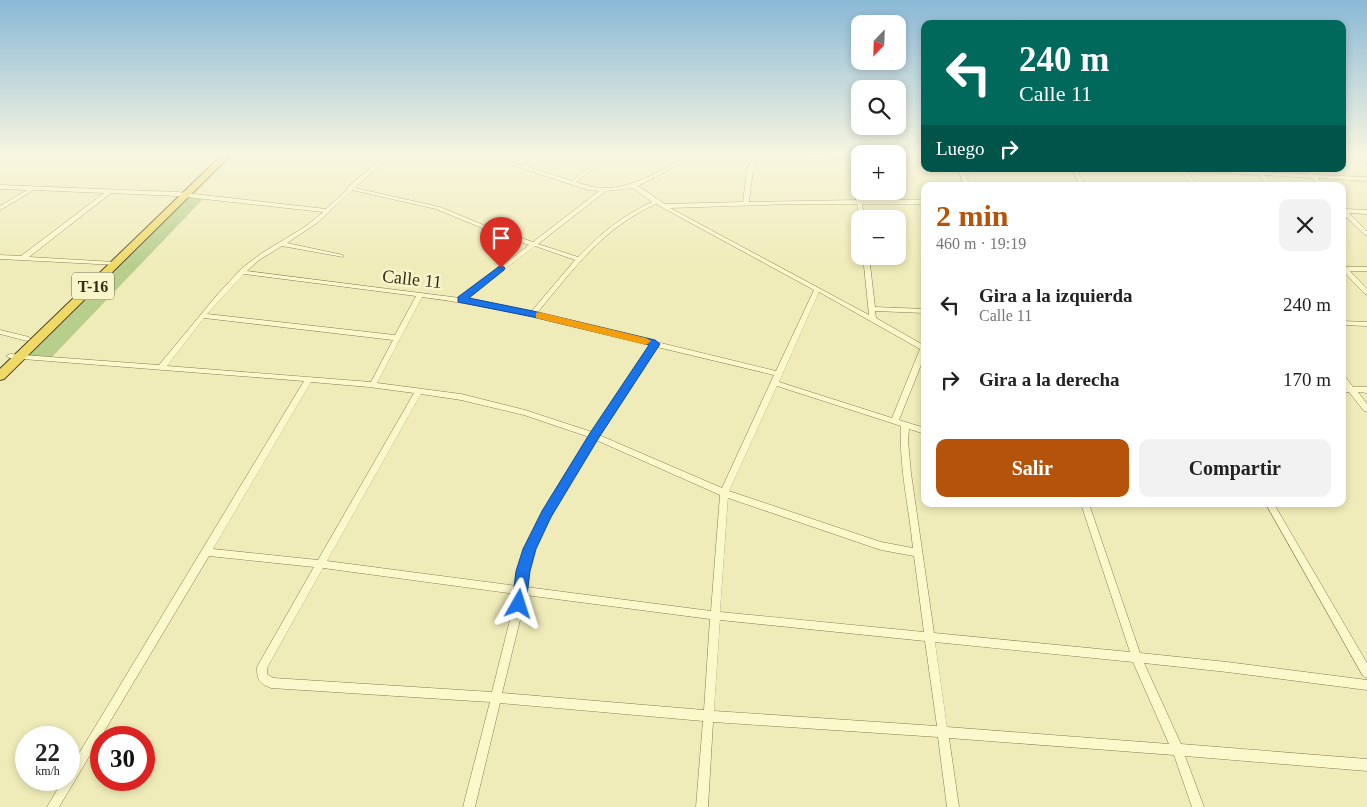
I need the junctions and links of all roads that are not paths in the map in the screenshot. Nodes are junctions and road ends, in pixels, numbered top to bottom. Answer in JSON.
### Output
{"nodes":[{"id":1,"x":29,"y":191,"type":"edge"},
{"id":2,"x":97,"y":191,"type":"edge"},
{"id":3,"x":110,"y":191,"type":"junction"},
{"id":4,"x":186,"y":191,"type":"edge"},
{"id":5,"x":187,"y":191,"type":"edge"},
{"id":6,"x":347,"y":191,"type":"edge"},
{"id":7,"x":362,"y":191,"type":"edge"},
{"id":8,"x":603,"y":191,"type":"edge"},
{"id":9,"x":640,"y":191,"type":"edge"},
{"id":10,"x":747,"y":191,"type":"edge"},
{"id":11,"x":182,"y":195,"type":"junction"},
{"id":12,"x":656,"y":202,"type":"junction"},
{"id":13,"x":860,"y":202,"type":"junction"},
{"id":14,"x":921,"y":202,"type":"edge"},
{"id":15,"x":746,"y":203,"type":"junction"},
{"id":16,"x":663,"y":206,"type":"junction"},
{"id":17,"x":0,"y":208,"type":"edge"},
{"id":18,"x":861,"y":210,"type":"edge"},
{"id":19,"x":1346,"y":210,"type":"edge"},
{"id":20,"x":328,"y":211,"type":"junction"},
{"id":21,"x":1367,"y":212,"type":"edge"},
{"id":22,"x":1346,"y":213,"type":"edge"},
{"id":23,"x":1367,"y":234,"type":"edge"},
{"id":24,"x":282,"y":244,"type":"junction"},
{"id":25,"x":534,"y":244,"type":"junction"},
{"id":26,"x":341,"y":256,"type":"dead end"},
{"id":27,"x":0,"y":257,"type":"edge"},
{"id":28,"x":22,"y":259,"type":"junction"},
{"id":29,"x":580,"y":260,"type":"junction"},
{"id":30,"x":110,"y":264,"type":"junction"},
{"id":31,"x":867,"y":265,"type":"edge"},
{"id":32,"x":1346,"y":268,"type":"edge"},
{"id":33,"x":1367,"y":269,"type":"edge"},
{"id":34,"x":1346,"y":271,"type":"edge"},
{"id":35,"x":244,"y":272,"type":"junction"},
{"id":36,"x":817,"y":290,"type":"junction"},
{"id":37,"x":1367,"y":293,"type":"edge"},
{"id":38,"x":420,"y":295,"type":"junction"},
{"id":39,"x":461,"y":300,"type":"junction"},
{"id":40,"x":871,"y":309,"type":"junction"},
{"id":41,"x":921,"y":311,"type":"edge"},
{"id":42,"x":533,"y":314,"type":"junction"},
{"id":43,"x":204,"y":316,"type":"junction"},
{"id":44,"x":873,"y":320,"type":"junction"},
{"id":45,"x":1346,"y":323,"type":"edge"},
{"id":46,"x":1367,"y":324,"type":"edge"},
{"id":47,"x":0,"y":332,"type":"edge"},
{"id":48,"x":398,"y":338,"type":"junction"},
{"id":49,"x":28,"y":339,"type":"junction"},
{"id":50,"x":655,"y":344,"type":"junction"},
{"id":51,"x":921,"y":347,"type":"edge"},
{"id":52,"x":15,"y":356,"type":"junction"},
{"id":53,"x":921,"y":356,"type":"edge"},
{"id":54,"x":0,"y":365,"type":"edge"},
{"id":55,"x":161,"y":368,"type":"junction"},
{"id":56,"x":779,"y":374,"type":"junction"},
{"id":57,"x":0,"y":376,"type":"edge"},
{"id":58,"x":309,"y":379,"type":"junction"},
{"id":59,"x":775,"y":383,"type":"junction"},
{"id":60,"x":1346,"y":383,"type":"edge"},
{"id":61,"x":373,"y":384,"type":"junction"},
{"id":62,"x":1346,"y":390,"type":"edge"},
{"id":63,"x":1352,"y":390,"type":"junction"},
{"id":64,"x":1367,"y":390,"type":"edge"},
{"id":65,"x":419,"y":391,"type":"junction"},
{"id":66,"x":1367,"y":410,"type":"edge"},
{"id":67,"x":894,"y":422,"type":"junction"},
{"id":68,"x":905,"y":425,"type":"junction"},
{"id":69,"x":921,"y":430,"type":"edge"},
{"id":70,"x":594,"y":436,"type":"junction"},
{"id":71,"x":724,"y":493,"type":"junction"},
{"id":72,"x":1086,"y":507,"type":"edge"},
{"id":73,"x":1272,"y":507,"type":"edge"},
{"id":74,"x":208,"y":552,"type":"junction"},
{"id":75,"x":918,"y":553,"type":"junction"},
{"id":76,"x":322,"y":564,"type":"junction"},
{"id":77,"x":521,"y":592,"type":"junction"},
{"id":78,"x":715,"y":615,"type":"junction"},
{"id":79,"x":930,"y":638,"type":"junction"},
{"id":80,"x":1137,"y":659,"type":"junction"},
{"id":81,"x":1367,"y":673,"type":"edge"},
{"id":82,"x":1367,"y":685,"type":"edge"},
{"id":83,"x":497,"y":697,"type":"junction"},
{"id":84,"x":708,"y":716,"type":"junction"},
{"id":85,"x":943,"y":732,"type":"junction"},
{"id":86,"x":1177,"y":749,"type":"junction"},
{"id":87,"x":1367,"y":765,"type":"edge"},
{"id":88,"x":53,"y":807,"type":"edge"},
{"id":89,"x":469,"y":807,"type":"edge"},
{"id":90,"x":702,"y":807,"type":"edge"},
{"id":91,"x":953,"y":807,"type":"edge"},
{"id":92,"x":1198,"y":807,"type":"edge"}],
"edges":[{"from":1,"to":17,"type":"street"},
{"from":2,"to":3,"type":"street"},
{"from":3,"to":11,"type":"street"},
{"from":3,"to":28,"type":"street"},
{"from":4,"to":11,"type":"highway","number":"T-16"},
{"from":5,"to":11,"type":"highway","number":"T-16"},
{"from":6,"to":20,"type":"street"},
{"from":7,"to":25,"type":"street"},
{"from":8,"to":25,"type":"street"},
{"from":9,"to":12,"type":"street"},
{"from":10,"to":15,"type":"street"},
{"from":11,"to":20,"type":"street"},
{"from":11,"to":30,"type":"highway","number":"T-16"},
{"from":12,"to":16,"type":"street"},
{"from":12,"to":29,"type":"street"},
{"from":13,"to":14,"type":"street"},
{"from":13,"to":15,"type":"street"},
{"from":13,"to":18,"type":"street"},
{"from":15,"to":16,"type":"street"},
{"from":16,"to":36,"type":"street"},
{"from":19,"to":21,"type":"street"},
{"from":20,"to":24,"type":"street"},
{"from":22,"to":23,"type":"street"},
{"from":24,"to":26,"type":"street"},
{"from":24,"to":35,"type":"street"},
{"from":25,"to":29,"type":"street"},
{"from":25,"to":39,"type":"street"},
{"from":27,"to":28,"type":"street"},
{"from":28,"to":30,"type":"street"},
{"from":29,"to":42,"type":"street"},
{"from":30,"to":49,"type":"highway","number":"T-16"},
{"from":30,"to":52,"type":"highway","number":"T-16"},
{"from":31,"to":40,"type":"street"},
{"from":32,"to":33,"type":"street"},
{"from":34,"to":37,"type":"street"},
{"from":35,"to":38,"type":"street","name":"Calle 11"},
{"from":35,"to":43,"type":"street"},
{"from":36,"to":44,"type":"street"},
{"from":36,"to":56,"type":"street"},
{"from":38,"to":39,"type":"street","name":"Calle 11"},
{"from":38,"to":48,"type":"street"},
{"from":39,"to":42,"type":"street","name":"Calle 11"},
{"from":40,"to":41,"type":"street"},
{"from":40,"to":44,"type":"street"},
{"from":42,"to":50,"type":"street","name":"Calle 11"},
{"from":43,"to":48,"type":"street"},
{"from":43,"to":55,"type":"street"},
{"from":44,"to":51,"type":"street"},
{"from":45,"to":46,"type":"street"},
{"from":47,"to":49,"type":"street"},
{"from":48,"to":61,"type":"street"},
{"from":49,"to":52,"type":"highway","number":"T-16"},
{"from":50,"to":56,"type":"street","name":"Calle 11"},
{"from":50,"to":70,"type":"street"},
{"from":52,"to":54,"type":"highway","number":"T-16"},
{"from":52,"to":55,"type":"street"},
{"from":52,"to":57,"type":"highway","number":"T-16"},
{"from":53,"to":67,"type":"street"},
{"from":55,"to":58,"type":"street"},
{"from":56,"to":59,"type":"street"},
{"from":58,"to":61,"type":"street"},
{"from":58,"to":74,"type":"street"},
{"from":59,"to":67,"type":"street"},
{"from":59,"to":71,"type":"street"},
{"from":60,"to":63,"type":"street"},
{"from":61,"to":65,"type":"street"},
{"from":62,"to":63,"type":"street"},
{"from":63,"to":64,"type":"street"},
{"from":63,"to":66,"type":"street"},
{"from":65,"to":70,"type":"street"},
{"from":65,"to":76,"type":"street"},
{"from":67,"to":68,"type":"street"},
{"from":68,"to":69,"type":"street"},
{"from":68,"to":75,"type":"street"},
{"from":70,"to":71,"type":"street"},
{"from":70,"to":77,"type":"street"},
{"from":71,"to":75,"type":"street"},
{"from":71,"to":78,"type":"street"},
{"from":72,"to":80,"type":"street"},
{"from":73,"to":81,"type":"street"},
{"from":74,"to":76,"type":"street"},
{"from":74,"to":88,"type":"street"},
{"from":75,"to":79,"type":"street"},
{"from":76,"to":77,"type":"street"},
{"from":76,"to":83,"type":"street"},
{"from":77,"to":78,"type":"street"},
{"from":77,"to":83,"type":"street"},
{"from":78,"to":79,"type":"street"},
{"from":78,"to":84,"type":"street"},
{"from":79,"to":80,"type":"street"},
{"from":79,"to":85,"type":"street"},
{"from":80,"to":82,"type":"street"},
{"from":80,"to":86,"type":"street"},
{"from":83,"to":84,"type":"street"},
{"from":83,"to":89,"type":"street"},
{"from":84,"to":85,"type":"street"},
{"from":84,"to":90,"type":"street"},
{"from":85,"to":86,"type":"street"},
{"from":85,"to":91,"type":"street"},
{"from":86,"to":87,"type":"street"},
{"from":86,"to":92,"type":"street"}]}
